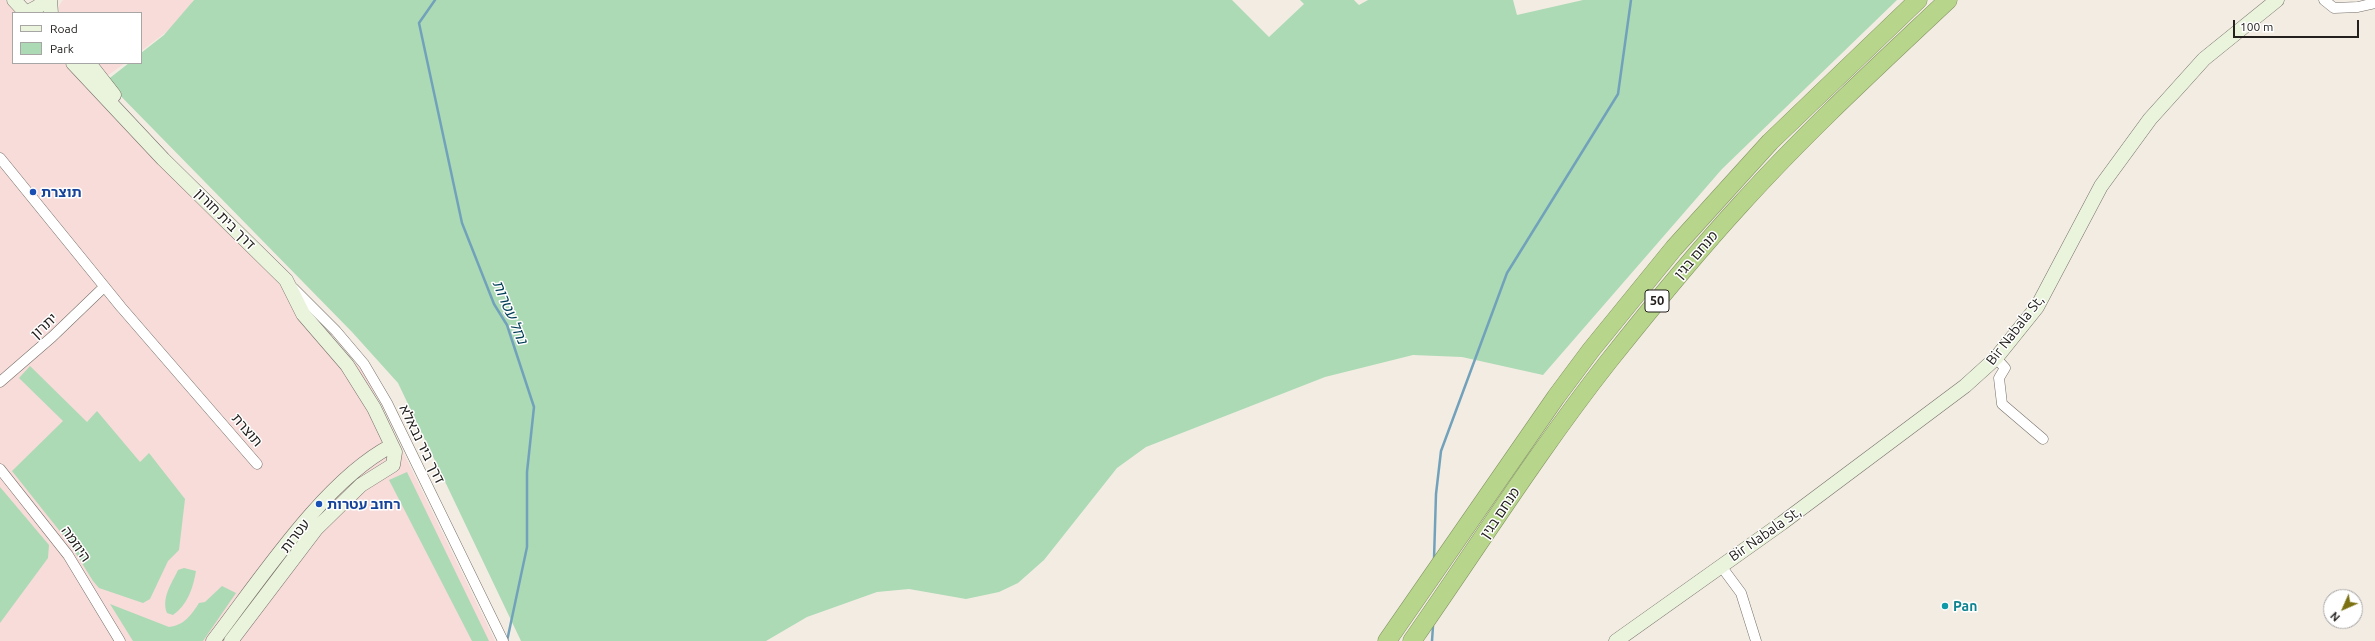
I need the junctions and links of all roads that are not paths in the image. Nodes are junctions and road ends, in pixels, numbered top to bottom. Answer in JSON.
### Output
{"nodes":[{"id":1,"x":14,"y":0,"type":"edge"},
{"id":2,"x":1918,"y":0,"type":"edge"},
{"id":3,"x":1948,"y":0,"type":"edge"},
{"id":4,"x":2277,"y":0,"type":"edge"},
{"id":5,"x":2324,"y":0,"type":"edge"},
{"id":6,"x":2375,"y":3,"type":"edge"},
{"id":7,"x":42,"y":5,"type":"edge"},
{"id":8,"x":25,"y":12,"type":"edge"},
{"id":9,"x":28,"y":12,"type":"edge"},
{"id":10,"x":74,"y":64,"type":"edge"},
{"id":11,"x":90,"y":64,"type":"edge"},
{"id":12,"x":0,"y":158,"type":"edge"},
{"id":13,"x":164,"y":158,"type":"junction"},
{"id":14,"x":286,"y":280,"type":"junction"},
{"id":15,"x":104,"y":287,"type":"junction"},
{"id":16,"x":1996,"y":358,"type":"junction"},
{"id":17,"x":0,"y":382,"type":"edge"},
{"id":18,"x":2043,"y":439,"type":"dead end"},
{"id":19,"x":391,"y":446,"type":"junction"},
{"id":20,"x":257,"y":464,"type":"dead end"},
{"id":21,"x":0,"y":469,"type":"edge"},
{"id":22,"x":1721,"y":566,"type":"junction"},
{"id":23,"x":120,"y":641,"type":"edge"},
{"id":24,"x":213,"y":641,"type":"edge"},
{"id":25,"x":231,"y":641,"type":"edge"},
{"id":26,"x":503,"y":641,"type":"edge"},
{"id":27,"x":1387,"y":641,"type":"edge"},
{"id":28,"x":1412,"y":641,"type":"edge"},
{"id":29,"x":1616,"y":641,"type":"edge"},
{"id":30,"x":1756,"y":641,"type":"edge"}],
"edges":[{"from":1,"to":8,"type":"street"},
{"from":2,"to":27,"type":"highway","name":"מנחם בגין","number":"50"},
{"from":3,"to":28,"type":"highway","name":"מנחם בגין","number":"50"},
{"from":4,"to":16,"type":"street","name":"Bir Nabala St,"},
{"from":5,"to":6,"type":"street"},
{"from":7,"to":9,"type":"street"},
{"from":10,"to":13,"type":"street","name":"דרך בית חורון"},
{"from":11,"to":13,"type":"street","name":"דרך בית חורון"},
{"from":12,"to":15,"type":"street","name":"תוצרת"},
{"from":13,"to":14,"type":"street","name":"דרך בית חורון"},
{"from":14,"to":19,"type":"street","name":"עטרות"},
{"from":14,"to":26,"type":"street","name":"דרך ביר נבאלא"},
{"from":15,"to":17,"type":"street","name":"יתרון"},
{"from":15,"to":20,"type":"street","name":"תוצרת"},
{"from":16,"to":18,"type":"street"},
{"from":16,"to":22,"type":"street","name":"Bir Nabala St,"},
{"from":19,"to":24,"type":"street","name":"עטרות"},
{"from":19,"to":25,"type":"street","name":"עטרות"},
{"from":21,"to":23,"type":"street","name":"היוזמה"},
{"from":22,"to":29,"type":"street","name":"Bir Nabala St,"},
{"from":22,"to":30,"type":"street"}]}
